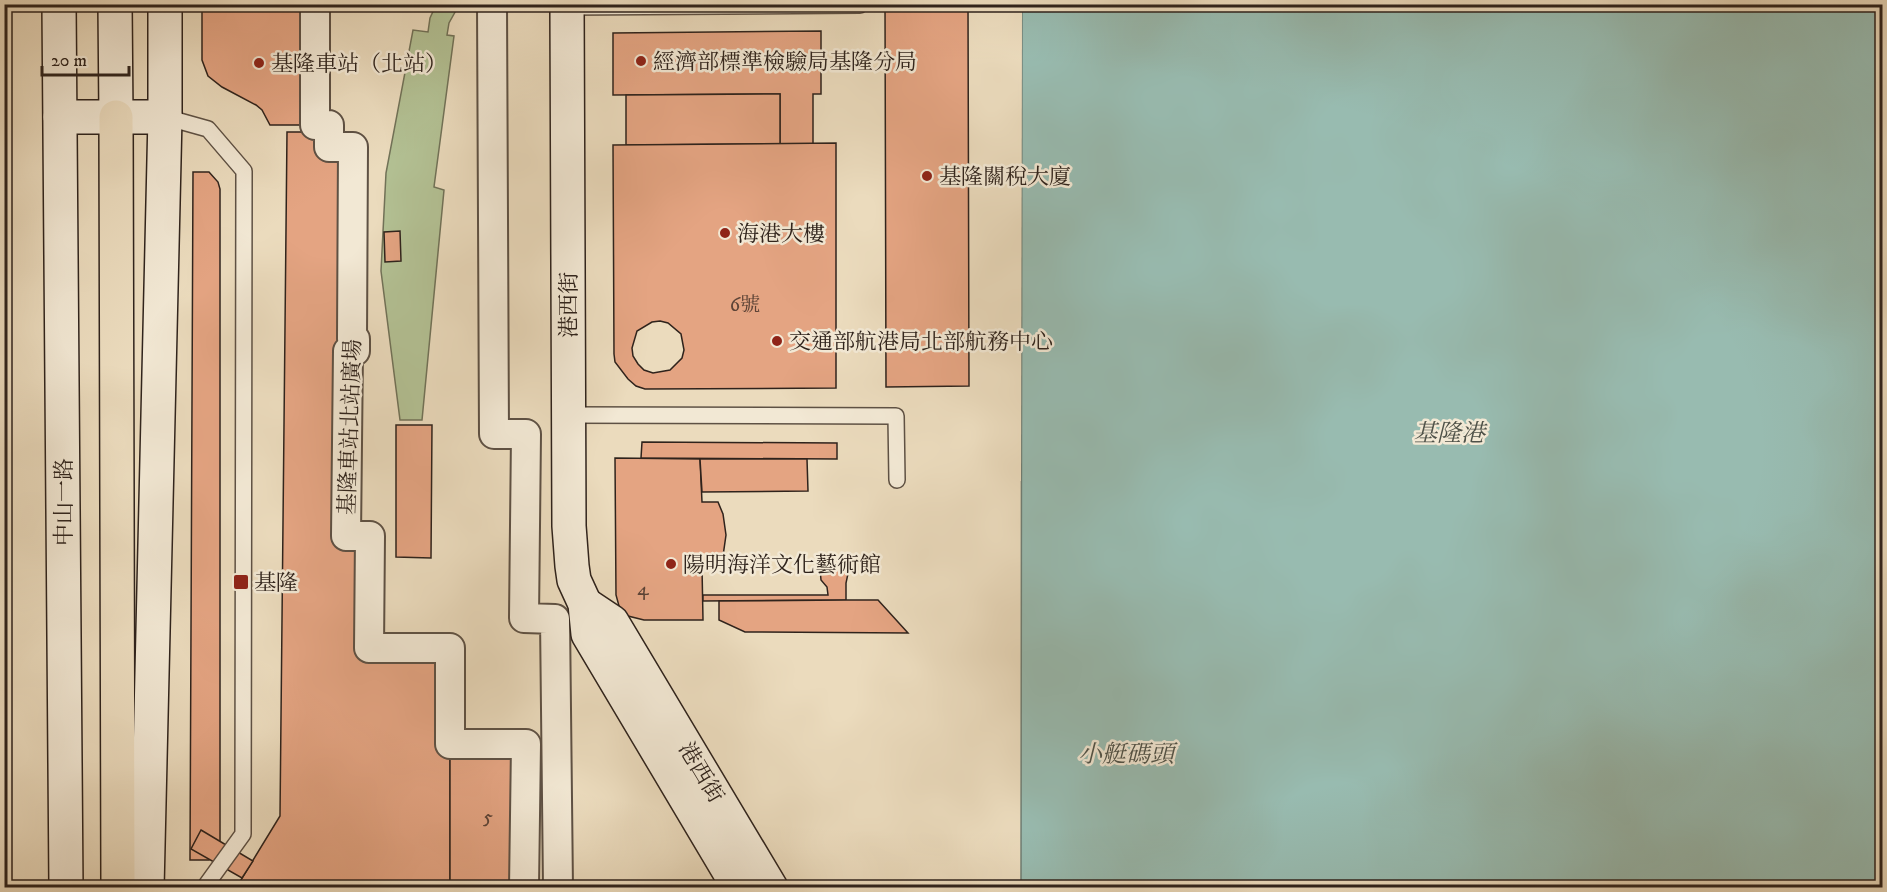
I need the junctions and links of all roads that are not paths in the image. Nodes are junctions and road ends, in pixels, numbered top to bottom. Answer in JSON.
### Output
{"nodes":[{"id":1,"x":59,"y":4,"type":"edge"},
{"id":2,"x":115,"y":4,"type":"edge"},
{"id":3,"x":165,"y":4,"type":"edge"},
{"id":4,"x":315,"y":4,"type":"edge"},
{"id":5,"x":492,"y":4,"type":"edge"},
{"id":6,"x":860,"y":4,"type":"edge"},
{"id":7,"x":567,"y":6,"type":"edge"},
{"id":8,"x":60,"y":117,"type":"junction"},
{"id":9,"x":116,"y":117,"type":"junction"},
{"id":10,"x":165,"y":117,"type":"junction"},
{"id":11,"x":569,"y":416,"type":"junction"},
{"id":12,"x":897,"y":480,"type":"dead end"},
{"id":13,"x":585,"y":604,"type":"junction"},
{"id":14,"x":66,"y":888,"type":"edge"},
{"id":15,"x":118,"y":888,"type":"edge"},
{"id":16,"x":147,"y":888,"type":"edge"},
{"id":17,"x":204,"y":888,"type":"edge"},
{"id":18,"x":524,"y":888,"type":"edge"},
{"id":19,"x":558,"y":888,"type":"edge"},
{"id":20,"x":739,"y":888,"type":"edge"},
{"id":21,"x":771,"y":888,"type":"edge"}],
"edges":[{"from":1,"to":8,"type":"street","name":"中山一路"},
{"from":2,"to":9,"type":"street"},
{"from":3,"to":10,"type":"street"},
{"from":4,"to":18,"type":"street","name":"基隆車站北站廣場"},
{"from":5,"to":19,"type":"street"},
{"from":6,"to":7,"type":"lane"},
{"from":7,"to":11,"type":"street","name":"港西街"},
{"from":8,"to":9,"type":"street"},
{"from":8,"to":14,"type":"street","name":"中山一路"},
{"from":9,"to":10,"type":"street"},
{"from":9,"to":15,"type":"highway"},
{"from":10,"to":16,"type":"street"},
{"from":10,"to":17,"type":"lane"},
{"from":11,"to":12,"type":"lane"},
{"from":11,"to":13,"type":"street","name":"港西街"},
{"from":13,"to":20,"type":"street","name":"港西街"},
{"from":13,"to":21,"type":"street","name":"港西街"}]}
